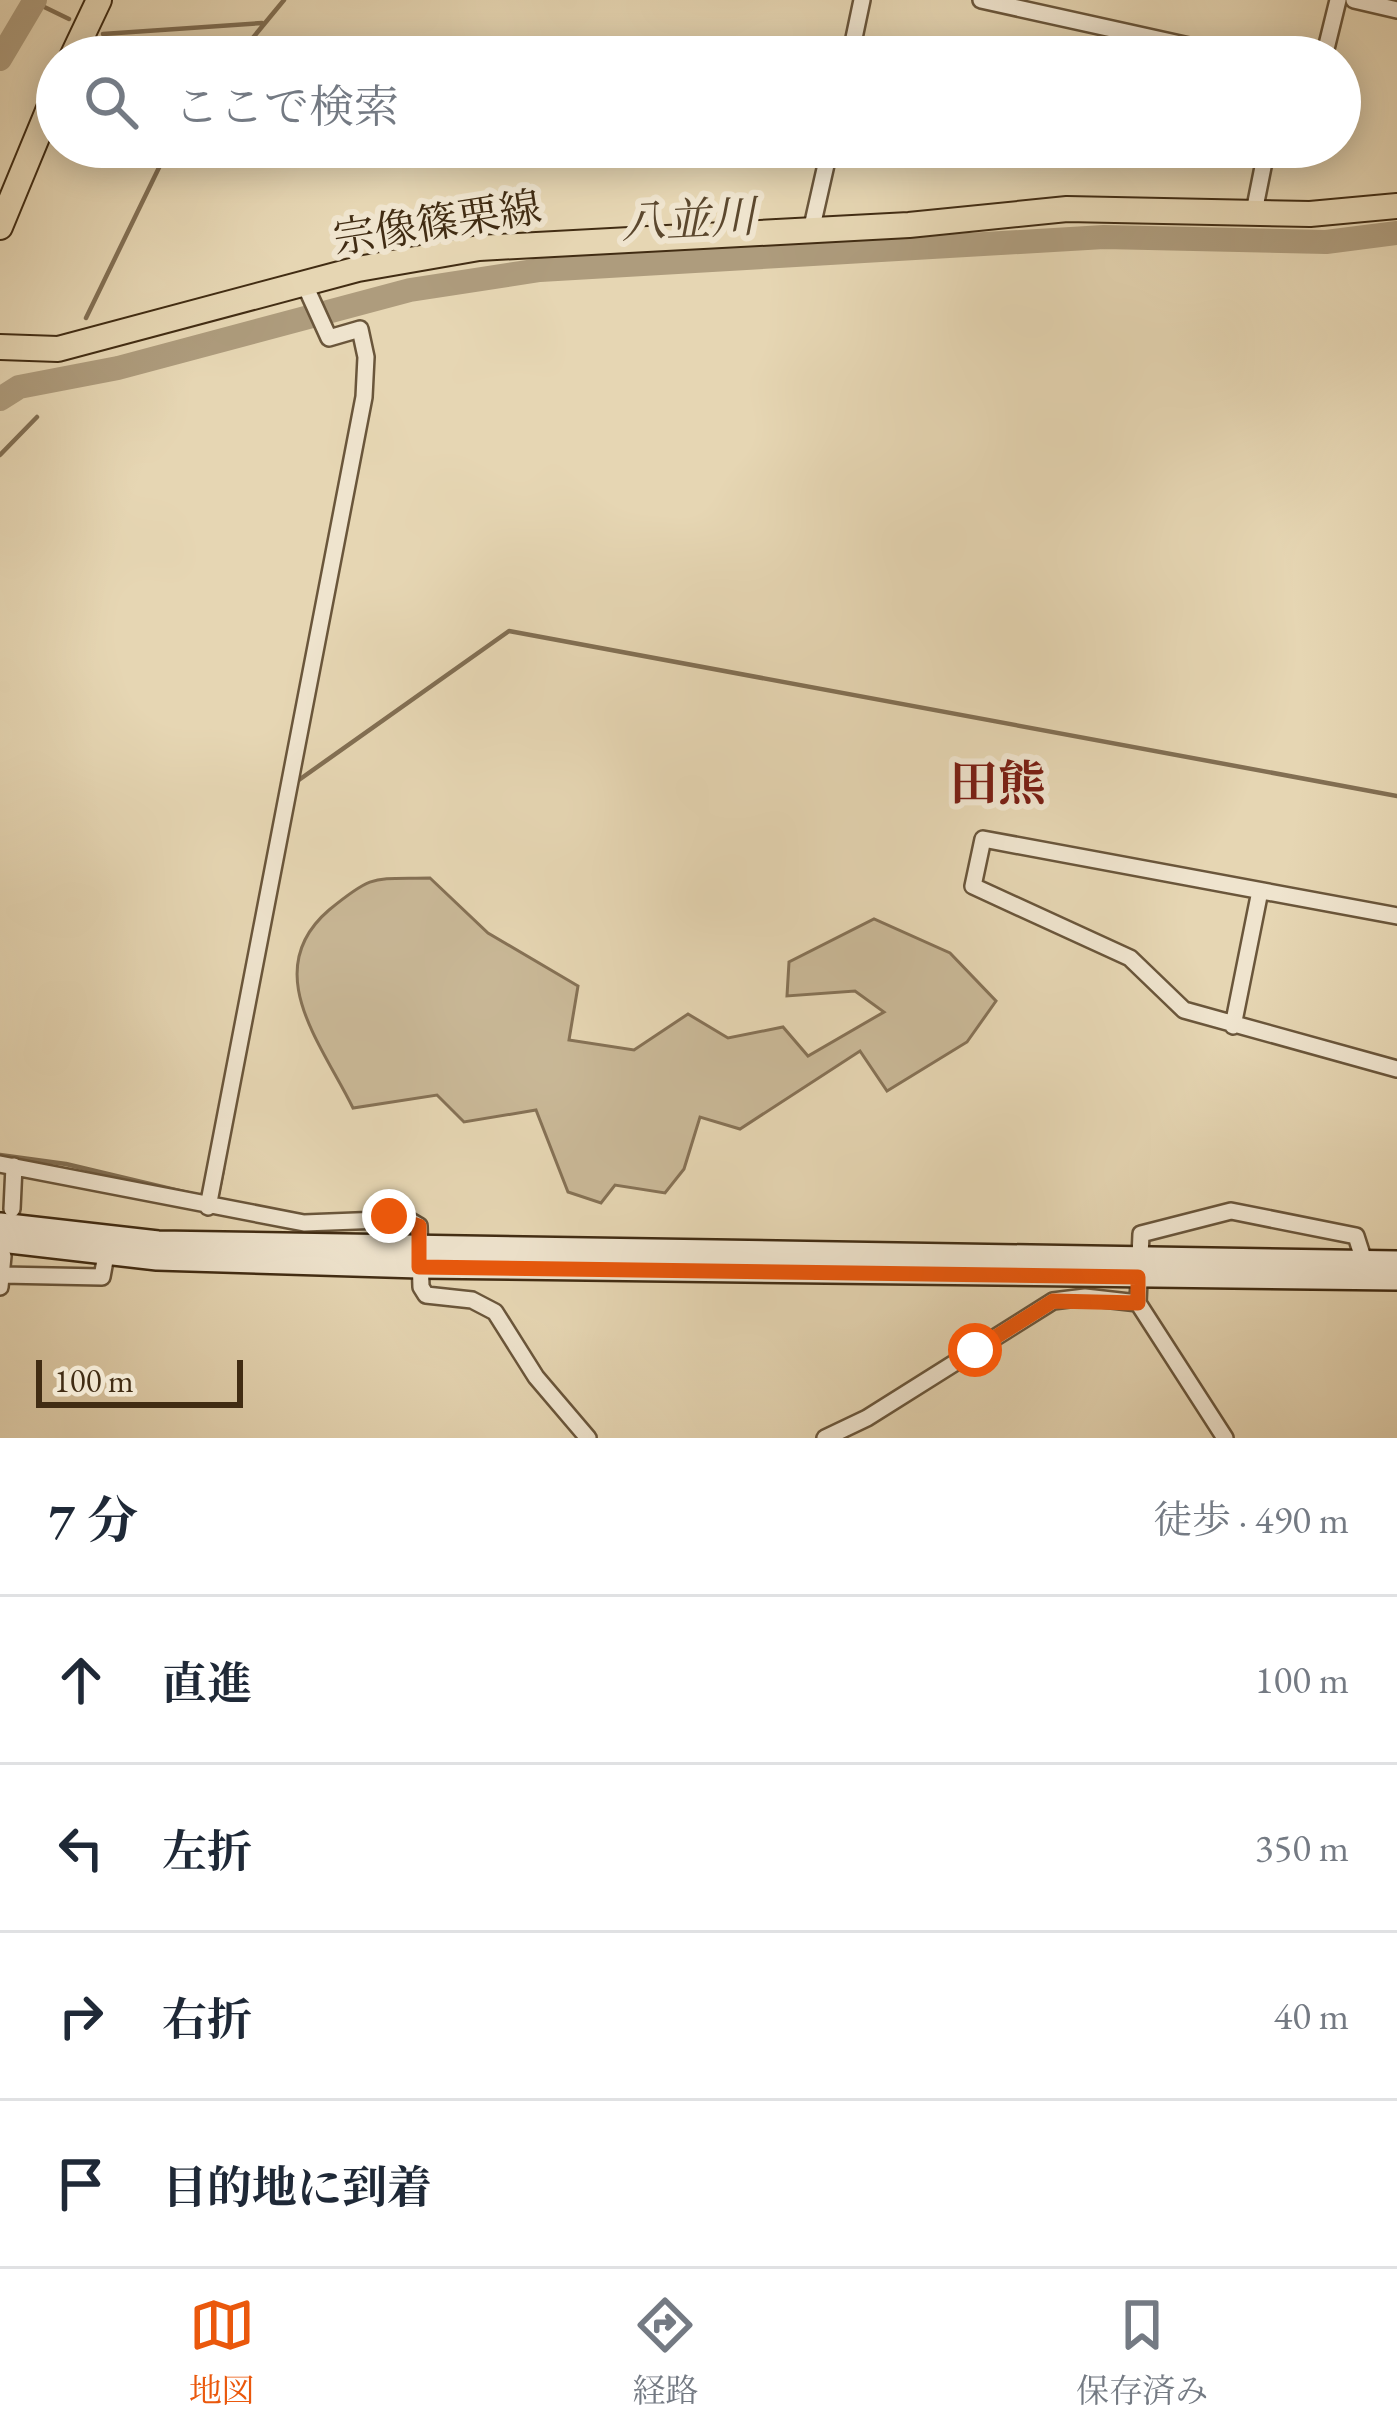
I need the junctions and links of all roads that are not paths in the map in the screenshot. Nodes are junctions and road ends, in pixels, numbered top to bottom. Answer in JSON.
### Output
{"nodes":[{"id":1,"x":99,"y":0,"type":"edge"},
{"id":2,"x":862,"y":0,"type":"edge"},
{"id":3,"x":981,"y":0,"type":"edge"},
{"id":4,"x":1338,"y":0,"type":"edge"},
{"id":5,"x":1354,"y":0,"type":"edge"},
{"id":6,"x":1058,"y":9,"type":"edge"},
{"id":7,"x":1397,"y":10,"type":"edge"},
{"id":8,"x":82,"y":36,"type":"edge"},
{"id":9,"x":854,"y":36,"type":"edge"},
{"id":10,"x":1160,"y":36,"type":"edge"},
{"id":11,"x":1329,"y":36,"type":"edge"},
{"id":12,"x":36,"y":140,"type":"edge"},
{"id":13,"x":825,"y":168,"type":"edge"},
{"id":14,"x":1263,"y":168,"type":"edge"},
{"id":15,"x":1397,"y":206,"type":"edge"},
{"id":16,"x":1254,"y":212,"type":"junction"},
{"id":17,"x":0,"y":227,"type":"edge"},
{"id":18,"x":811,"y":231,"type":"junction"},
{"id":19,"x":306,"y":288,"type":"junction"},
{"id":20,"x":0,"y":347,"type":"edge"},
{"id":21,"x":1260,"y":891,"type":"junction"},
{"id":22,"x":1397,"y":916,"type":"edge"},
{"id":23,"x":1233,"y":1026,"type":"junction"},
{"id":24,"x":1397,"y":1069,"type":"edge"},
{"id":25,"x":7,"y":1165,"type":"edge"},
{"id":26,"x":208,"y":1207,"type":"junction"},
{"id":27,"x":6,"y":1216,"type":"edge"},
{"id":28,"x":2,"y":1249,"type":"edge"},
{"id":29,"x":106,"y":1255,"type":"junction"},
{"id":30,"x":419,"y":1257,"type":"junction"},
{"id":31,"x":1364,"y":1262,"type":"junction"},
{"id":32,"x":1397,"y":1262,"type":"edge"},
{"id":33,"x":1139,"y":1267,"type":"junction"},
{"id":34,"x":1397,"y":1279,"type":"edge"},
{"id":35,"x":1,"y":1281,"type":"edge"},
{"id":36,"x":1138,"y":1303,"type":"junction"},
{"id":37,"x":588,"y":1438,"type":"edge"},
{"id":38,"x":825,"y":1438,"type":"edge"},
{"id":39,"x":1225,"y":1438,"type":"edge"}],
"edges":[{"from":1,"to":8,"type":"main road"},
{"from":2,"to":9,"type":"street"},
{"from":3,"to":6,"type":"street"},
{"from":4,"to":11,"type":"street"},
{"from":5,"to":7,"type":"street"},
{"from":6,"to":10,"type":"street"},
{"from":12,"to":17,"type":"main road"},
{"from":13,"to":18,"type":"street"},
{"from":14,"to":16,"type":"street"},
{"from":15,"to":16,"type":"main road","name":"宗像篠栗線"},
{"from":16,"to":18,"type":"main road","name":"宗像篠栗線"},
{"from":18,"to":19,"type":"main road","name":"宗像篠栗線"},
{"from":19,"to":20,"type":"main road","name":"宗像篠栗線"},
{"from":19,"to":26,"type":"street"},
{"from":21,"to":22,"type":"street"},
{"from":21,"to":23,"type":"street"},
{"from":21,"to":23,"type":"street"},
{"from":23,"to":24,"type":"street"},
{"from":25,"to":26,"type":"street"},
{"from":25,"to":27,"type":"street"},
{"from":26,"to":30,"type":"street"},
{"from":27,"to":30,"type":"street"},
{"from":28,"to":29,"type":"street"},
{"from":28,"to":35,"type":"street"},
{"from":29,"to":30,"type":"street"},
{"from":29,"to":35,"type":"street"},
{"from":30,"to":33,"type":"street"},
{"from":30,"to":37,"type":"street"},
{"from":31,"to":32,"type":"street"},
{"from":31,"to":33,"type":"street"},
{"from":31,"to":33,"type":"street"},
{"from":33,"to":34,"type":"street"},
{"from":33,"to":36,"type":"street"},
{"from":36,"to":38,"type":"street"},
{"from":36,"to":39,"type":"street"}]}
